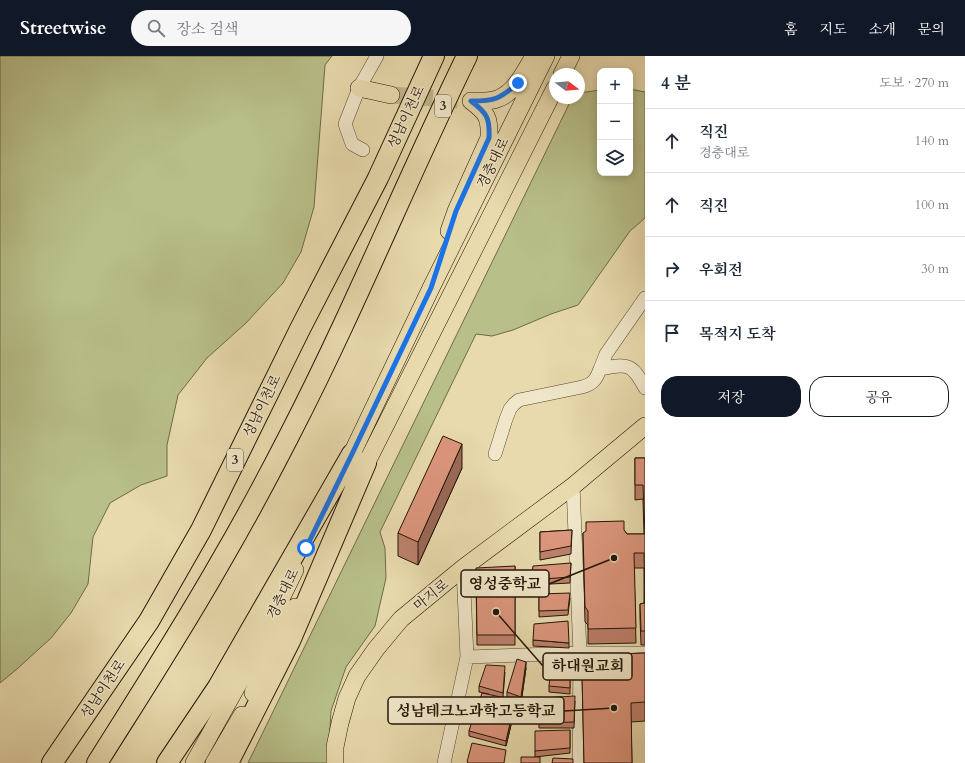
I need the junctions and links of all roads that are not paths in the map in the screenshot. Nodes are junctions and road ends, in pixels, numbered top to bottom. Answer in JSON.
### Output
{"nodes":[{"id":1,"x":378,"y":56,"type":"edge"},
{"id":2,"x":434,"y":56,"type":"edge"},
{"id":3,"x":467,"y":56,"type":"edge"},
{"id":4,"x":534,"y":56,"type":"edge"},
{"id":5,"x":546,"y":56,"type":"edge"},
{"id":6,"x":571,"y":56,"type":"edge"},
{"id":7,"x":565,"y":68,"type":"edge"},
{"id":8,"x":359,"y":88,"type":"junction"},
{"id":9,"x":391,"y":95,"type":"tunnel mouth"},
{"id":10,"x":549,"y":99,"type":"edge"},
{"id":11,"x":363,"y":150,"type":"dead end"},
{"id":12,"x":431,"y":288,"type":"junction"},
{"id":13,"x":645,"y":298,"type":"edge"},
{"id":14,"x":600,"y":369,"type":"junction"},
{"id":15,"x":645,"y":388,"type":"edge"},
{"id":16,"x":645,"y":426,"type":"edge"},
{"id":17,"x":495,"y":454,"type":"dead end"},
{"id":18,"x":359,"y":458,"type":"junction"},
{"id":19,"x":573,"y":486,"type":"junction"},
{"id":20,"x":463,"y":568,"type":"junction"},
{"id":21,"x":580,"y":653,"type":"junction"},
{"id":22,"x":645,"y":653,"type":"edge"},
{"id":23,"x":467,"y":657,"type":"junction"},
{"id":24,"x":52,"y":763,"type":"edge"},
{"id":25,"x":97,"y":763,"type":"edge"},
{"id":26,"x":167,"y":763,"type":"edge"},
{"id":27,"x":194,"y":763,"type":"edge"},
{"id":28,"x":214,"y":763,"type":"edge"},
{"id":29,"x":228,"y":763,"type":"edge"},
{"id":30,"x":335,"y":763,"type":"edge"},
{"id":31,"x":444,"y":763,"type":"edge"},
{"id":32,"x":579,"y":763,"type":"edge"}],
"edges":[{"from":1,"to":8,"type":"street"},
{"from":2,"to":24,"type":"highway","name":"성남이천로","number":"3"},
{"from":3,"to":25,"type":"highway","name":"성남이천로","number":"3"},
{"from":4,"to":12,"type":"main road"},
{"from":5,"to":12,"type":"main road","name":"경충대로"},
{"from":6,"to":7,"type":"main road"},
{"from":8,"to":9,"type":"main road"},
{"from":8,"to":11,"type":"street"},
{"from":10,"to":18,"type":"main road","name":"경충대로"},
{"from":12,"to":18,"type":"main road","name":"경충대로"},
{"from":13,"to":14,"type":"street"},
{"from":14,"to":15,"type":"street"},
{"from":14,"to":17,"type":"street"},
{"from":16,"to":19,"type":"main road","name":"마지로"},
{"from":18,"to":26,"type":"highway"},
{"from":18,"to":27,"type":"main road","name":"경충대로"},
{"from":18,"to":28,"type":"main road","name":"경충대로"},
{"from":18,"to":29,"type":"highway"},
{"from":19,"to":20,"type":"main road","name":"마지로"},
{"from":19,"to":21,"type":"street"},
{"from":20,"to":23,"type":"street"},
{"from":20,"to":30,"type":"main road","name":"마지로"},
{"from":21,"to":22,"type":"street"},
{"from":21,"to":23,"type":"street"},
{"from":21,"to":32,"type":"street"},
{"from":23,"to":31,"type":"street"}]}
